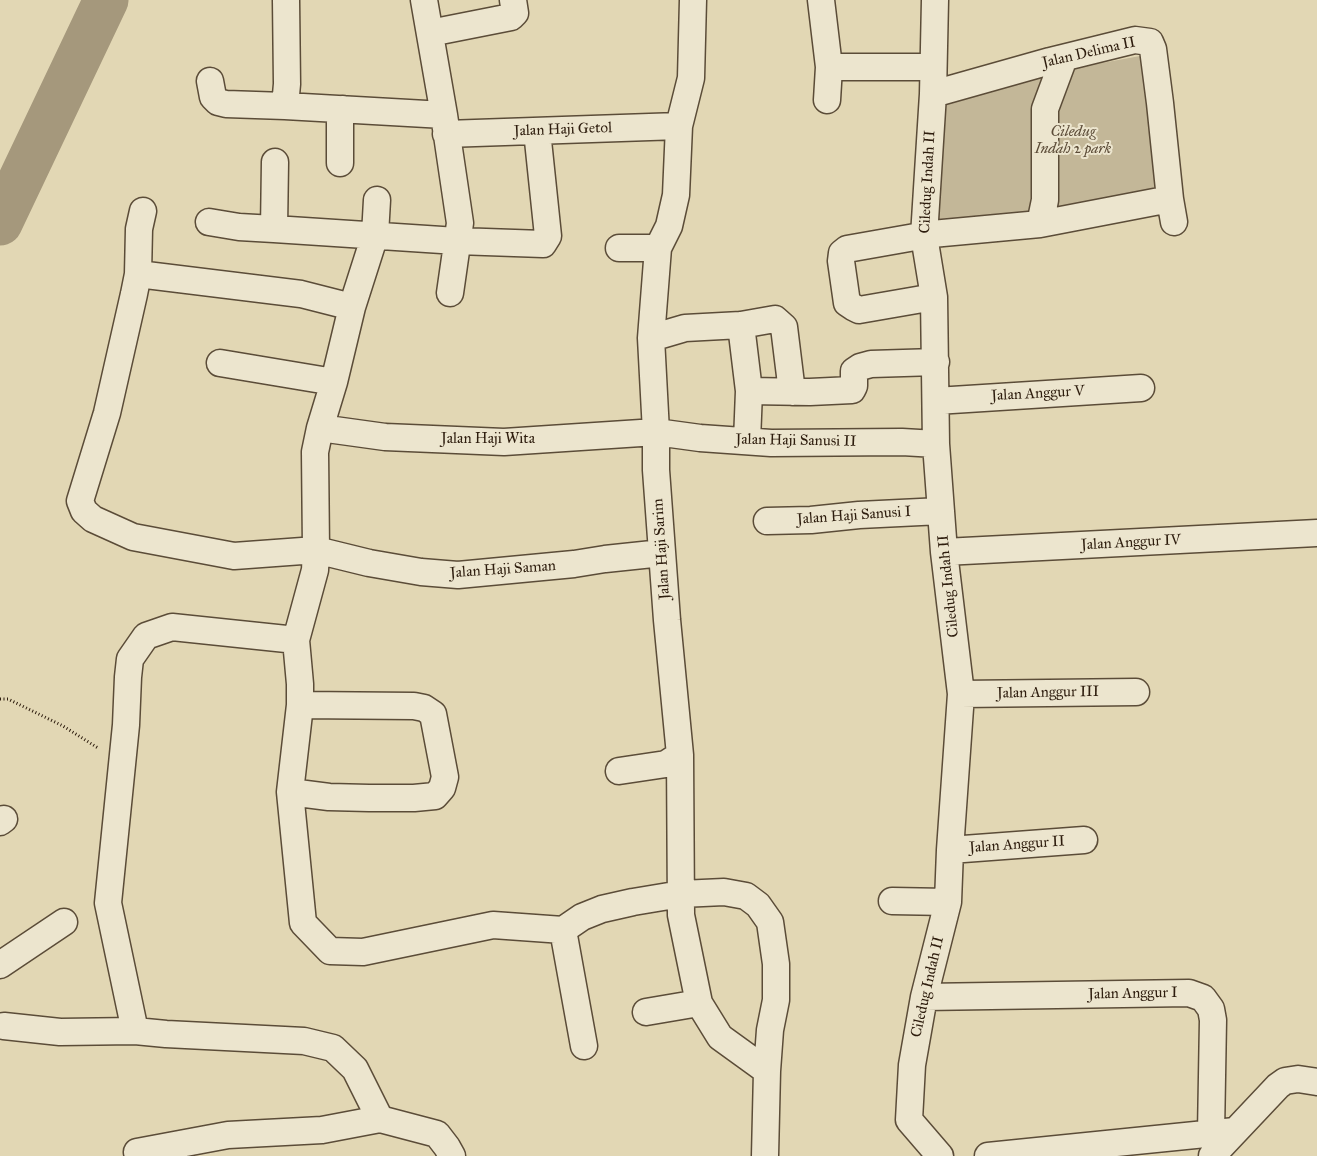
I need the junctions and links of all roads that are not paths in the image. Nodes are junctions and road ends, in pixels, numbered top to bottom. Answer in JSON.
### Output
{"nodes":[{"id":1,"x":286,"y":0,"type":"edge"},
{"id":2,"x":424,"y":0,"type":"edge"},
{"id":3,"x":513,"y":0,"type":"edge"},
{"id":4,"x":693,"y":0,"type":"edge"},
{"id":5,"x":821,"y":0,"type":"edge"},
{"id":6,"x":935,"y":0,"type":"edge"},
{"id":7,"x":430,"y":32,"type":"junction"},
{"id":8,"x":1064,"y":58,"type":"junction"},
{"id":9,"x":829,"y":67,"type":"junction"},
{"id":10,"x":933,"y":67,"type":"junction"},
{"id":11,"x":210,"y":81,"type":"dead end"},
{"id":12,"x":932,"y":94,"type":"junction"},
{"id":13,"x":827,"y":100,"type":"dead end"},
{"id":14,"x":285,"y":106,"type":"junction"},
{"id":15,"x":343,"y":109,"type":"junction"},
{"id":16,"x":445,"y":125,"type":"junction"},
{"id":17,"x":679,"y":126,"type":"junction"},
{"id":18,"x":537,"y":131,"type":"junction"},
{"id":19,"x":275,"y":162,"type":"dead end"},
{"id":20,"x":340,"y":164,"type":"dead end"},
{"id":21,"x":377,"y":200,"type":"dead end"},
{"id":22,"x":143,"y":211,"type":"dead end"},
{"id":23,"x":209,"y":222,"type":"dead end"},
{"id":24,"x":1040,"y":224,"type":"junction"},
{"id":25,"x":274,"y":229,"type":"junction"},
{"id":26,"x":374,"y":235,"type":"junction"},
{"id":27,"x":928,"y":235,"type":"junction"},
{"id":28,"x":457,"y":241,"type":"junction"},
{"id":29,"x":618,"y":248,"type":"dead end"},
{"id":30,"x":658,"y":248,"type":"junction"},
{"id":31,"x":138,"y":274,"type":"junction"},
{"id":32,"x":450,"y":293,"type":"dead end"},
{"id":33,"x":934,"y":297,"type":"junction"},
{"id":34,"x":352,"y":306,"type":"junction"},
{"id":35,"x":741,"y":325,"type":"junction"},
{"id":36,"x":651,"y":338,"type":"junction"},
{"id":37,"x":936,"y":362,"type":"junction"},
{"id":38,"x":220,"y":363,"type":"dead end"},
{"id":39,"x":334,"y":382,"type":"junction"},
{"id":40,"x":1141,"y":388,"type":"dead end"},
{"id":41,"x":749,"y":391,"type":"junction"},
{"id":42,"x":792,"y":392,"type":"junction"},
{"id":43,"x":936,"y":401,"type":"junction"},
{"id":44,"x":320,"y":428,"type":"junction"},
{"id":45,"x":656,"y":432,"type":"junction"},
{"id":46,"x":748,"y":442,"type":"junction"},
{"id":47,"x":936,"y":444,"type":"junction"},
{"id":48,"x":941,"y":511,"type":"junction"},
{"id":49,"x":767,"y":521,"type":"dead end"},
{"id":50,"x":1317,"y":533,"type":"edge"},
{"id":51,"x":316,"y":550,"type":"junction"},
{"id":52,"x":944,"y":552,"type":"junction"},
{"id":53,"x":662,"y":553,"type":"junction"},
{"id":54,"x":296,"y":640,"type":"junction"},
{"id":55,"x":1136,"y":692,"type":"dead end"},
{"id":56,"x":961,"y":694,"type":"junction"},
{"id":57,"x":300,"y":705,"type":"junction"},
{"id":58,"x":680,"y":755,"type":"junction"},
{"id":59,"x":619,"y":771,"type":"dead end"},
{"id":60,"x":290,"y":792,"type":"junction"},
{"id":61,"x":1084,"y":840,"type":"dead end"},
{"id":62,"x":950,"y":850,"type":"junction"},
{"id":63,"x":681,"y":894,"type":"junction"},
{"id":64,"x":892,"y":901,"type":"dead end"},
{"id":65,"x":948,"y":902,"type":"junction"},
{"id":66,"x":64,"y":922,"type":"dead end"},
{"id":67,"x":563,"y":930,"type":"junction"},
{"id":68,"x":0,"y":965,"type":"edge"},
{"id":69,"x":924,"y":997,"type":"junction"},
{"id":70,"x":699,"y":1003,"type":"junction"},
{"id":71,"x":646,"y":1012,"type":"dead end"},
{"id":72,"x":4,"y":1026,"type":"dead end"},
{"id":73,"x":135,"y":1030,"type":"junction"},
{"id":74,"x":584,"y":1046,"type":"dead end"},
{"id":75,"x":767,"y":1071,"type":"junction"},
{"id":76,"x":1317,"y":1082,"type":"edge"},
{"id":77,"x":380,"y":1119,"type":"junction"},
{"id":78,"x":1219,"y":1140,"type":"edge"},
{"id":79,"x":137,"y":1152,"type":"dead end"},
{"id":80,"x":452,"y":1156,"type":"edge"},
{"id":81,"x":765,"y":1156,"type":"edge"},
{"id":82,"x":940,"y":1156,"type":"edge"},
{"id":83,"x":988,"y":1156,"type":"edge"}],
"edges":[{"from":1,"to":14,"type":"street"},
{"from":2,"to":7,"type":"street"},
{"from":3,"to":7,"type":"street"},
{"from":4,"to":17,"type":"street","name":"Jalan Haji Sarim"},
{"from":5,"to":9,"type":"street"},
{"from":6,"to":10,"type":"street","name":"Ciledug Indah II"},
{"from":7,"to":16,"type":"street"},
{"from":8,"to":12,"type":"street","name":"Jalan Delima II"},
{"from":8,"to":24,"type":"street"},
{"from":8,"to":24,"type":"street","name":"Jalan Delima II"},
{"from":9,"to":10,"type":"street"},
{"from":9,"to":13,"type":"street"},
{"from":10,"to":12,"type":"street","name":"Ciledug Indah II"},
{"from":11,"to":14,"type":"street","name":"Jalan Haji Getol"},
{"from":12,"to":27,"type":"street","name":"Ciledug Indah II"},
{"from":14,"to":15,"type":"street","name":"Jalan Haji Getol"},
{"from":15,"to":16,"type":"street","name":"Jalan Haji Getol"},
{"from":15,"to":20,"type":"street"},
{"from":16,"to":18,"type":"street","name":"Jalan Haji Getol"},
{"from":16,"to":28,"type":"street"},
{"from":17,"to":18,"type":"street","name":"Jalan Haji Getol"},
{"from":17,"to":30,"type":"street","name":"Jalan Haji Sarim"},
{"from":18,"to":28,"type":"street"},
{"from":19,"to":25,"type":"street"},
{"from":21,"to":26,"type":"street"},
{"from":22,"to":31,"type":"street","name":"Jalan Haji Saman"},
{"from":23,"to":25,"type":"street"},
{"from":24,"to":27,"type":"street","name":"Jalan Delima II"},
{"from":25,"to":26,"type":"street"},
{"from":26,"to":28,"type":"street"},
{"from":26,"to":34,"type":"street"},
{"from":27,"to":33,"type":"street","name":"Ciledug Indah II"},
{"from":27,"to":33,"type":"street","name":"Jalan Delima II"},
{"from":28,"to":32,"type":"street"},
{"from":29,"to":30,"type":"street"},
{"from":30,"to":36,"type":"street","name":"Jalan Haji Sarim"},
{"from":31,"to":34,"type":"street"},
{"from":31,"to":51,"type":"street","name":"Jalan Haji Saman"},
{"from":33,"to":37,"type":"street","name":"Ciledug Indah II"},
{"from":34,"to":39,"type":"street"},
{"from":35,"to":36,"type":"street"},
{"from":35,"to":41,"type":"street"},
{"from":35,"to":42,"type":"street"},
{"from":36,"to":45,"type":"street","name":"Jalan Haji Sarim"},
{"from":37,"to":42,"type":"street"},
{"from":37,"to":43,"type":"street","name":"Ciledug Indah II"},
{"from":38,"to":39,"type":"street"},
{"from":39,"to":44,"type":"street"},
{"from":40,"to":43,"type":"street","name":"Jalan Anggur V"},
{"from":41,"to":42,"type":"street"},
{"from":41,"to":46,"type":"street"},
{"from":43,"to":47,"type":"street","name":"Ciledug Indah II"},
{"from":44,"to":45,"type":"street","name":"Jalan Haji Wita"},
{"from":44,"to":51,"type":"street"},
{"from":45,"to":46,"type":"street","name":"Jalan Haji Sanusi II"},
{"from":45,"to":53,"type":"street","name":"Jalan Haji Sarim"},
{"from":46,"to":47,"type":"street","name":"Jalan Haji Sanusi II"},
{"from":47,"to":48,"type":"street","name":"Ciledug Indah II"},
{"from":48,"to":49,"type":"street","name":"Jalan Haji Sanusi I"},
{"from":48,"to":52,"type":"street","name":"Ciledug Indah II"},
{"from":50,"to":52,"type":"street","name":"Jalan Anggur IV"},
{"from":51,"to":53,"type":"street","name":"Jalan Haji Saman"},
{"from":51,"to":54,"type":"street"},
{"from":52,"to":56,"type":"street","name":"Ciledug Indah II"},
{"from":53,"to":58,"type":"street","name":"Jalan Haji Sarim"},
{"from":54,"to":57,"type":"street"},
{"from":54,"to":73,"type":"street"},
{"from":55,"to":56,"type":"street","name":"Jalan Anggur III"},
{"from":56,"to":62,"type":"street","name":"Ciledug Indah II"},
{"from":57,"to":60,"type":"street"},
{"from":57,"to":60,"type":"street"},
{"from":58,"to":59,"type":"street"},
{"from":58,"to":63,"type":"street","name":"Jalan Haji Sarim"},
{"from":60,"to":67,"type":"street"},
{"from":61,"to":62,"type":"street","name":"Jalan Anggur II"},
{"from":62,"to":65,"type":"street","name":"Ciledug Indah II"},
{"from":63,"to":67,"type":"street"},
{"from":63,"to":70,"type":"street","name":"Jalan Haji Sarim"},
{"from":63,"to":75,"type":"street"},
{"from":64,"to":65,"type":"street"},
{"from":65,"to":69,"type":"street","name":"Ciledug Indah II"},
{"from":66,"to":68,"type":"street"},
{"from":67,"to":74,"type":"street"},
{"from":69,"to":78,"type":"street","name":"Jalan Anggur I"},
{"from":69,"to":82,"type":"street","name":"Ciledug Indah II"},
{"from":70,"to":71,"type":"street"},
{"from":70,"to":75,"type":"street","name":"Jalan Haji Sarim"},
{"from":72,"to":73,"type":"street"},
{"from":73,"to":77,"type":"street"},
{"from":75,"to":81,"type":"street"},
{"from":76,"to":78,"type":"street"},
{"from":77,"to":79,"type":"street"},
{"from":77,"to":80,"type":"street"},
{"from":78,"to":83,"type":"street"}]}
